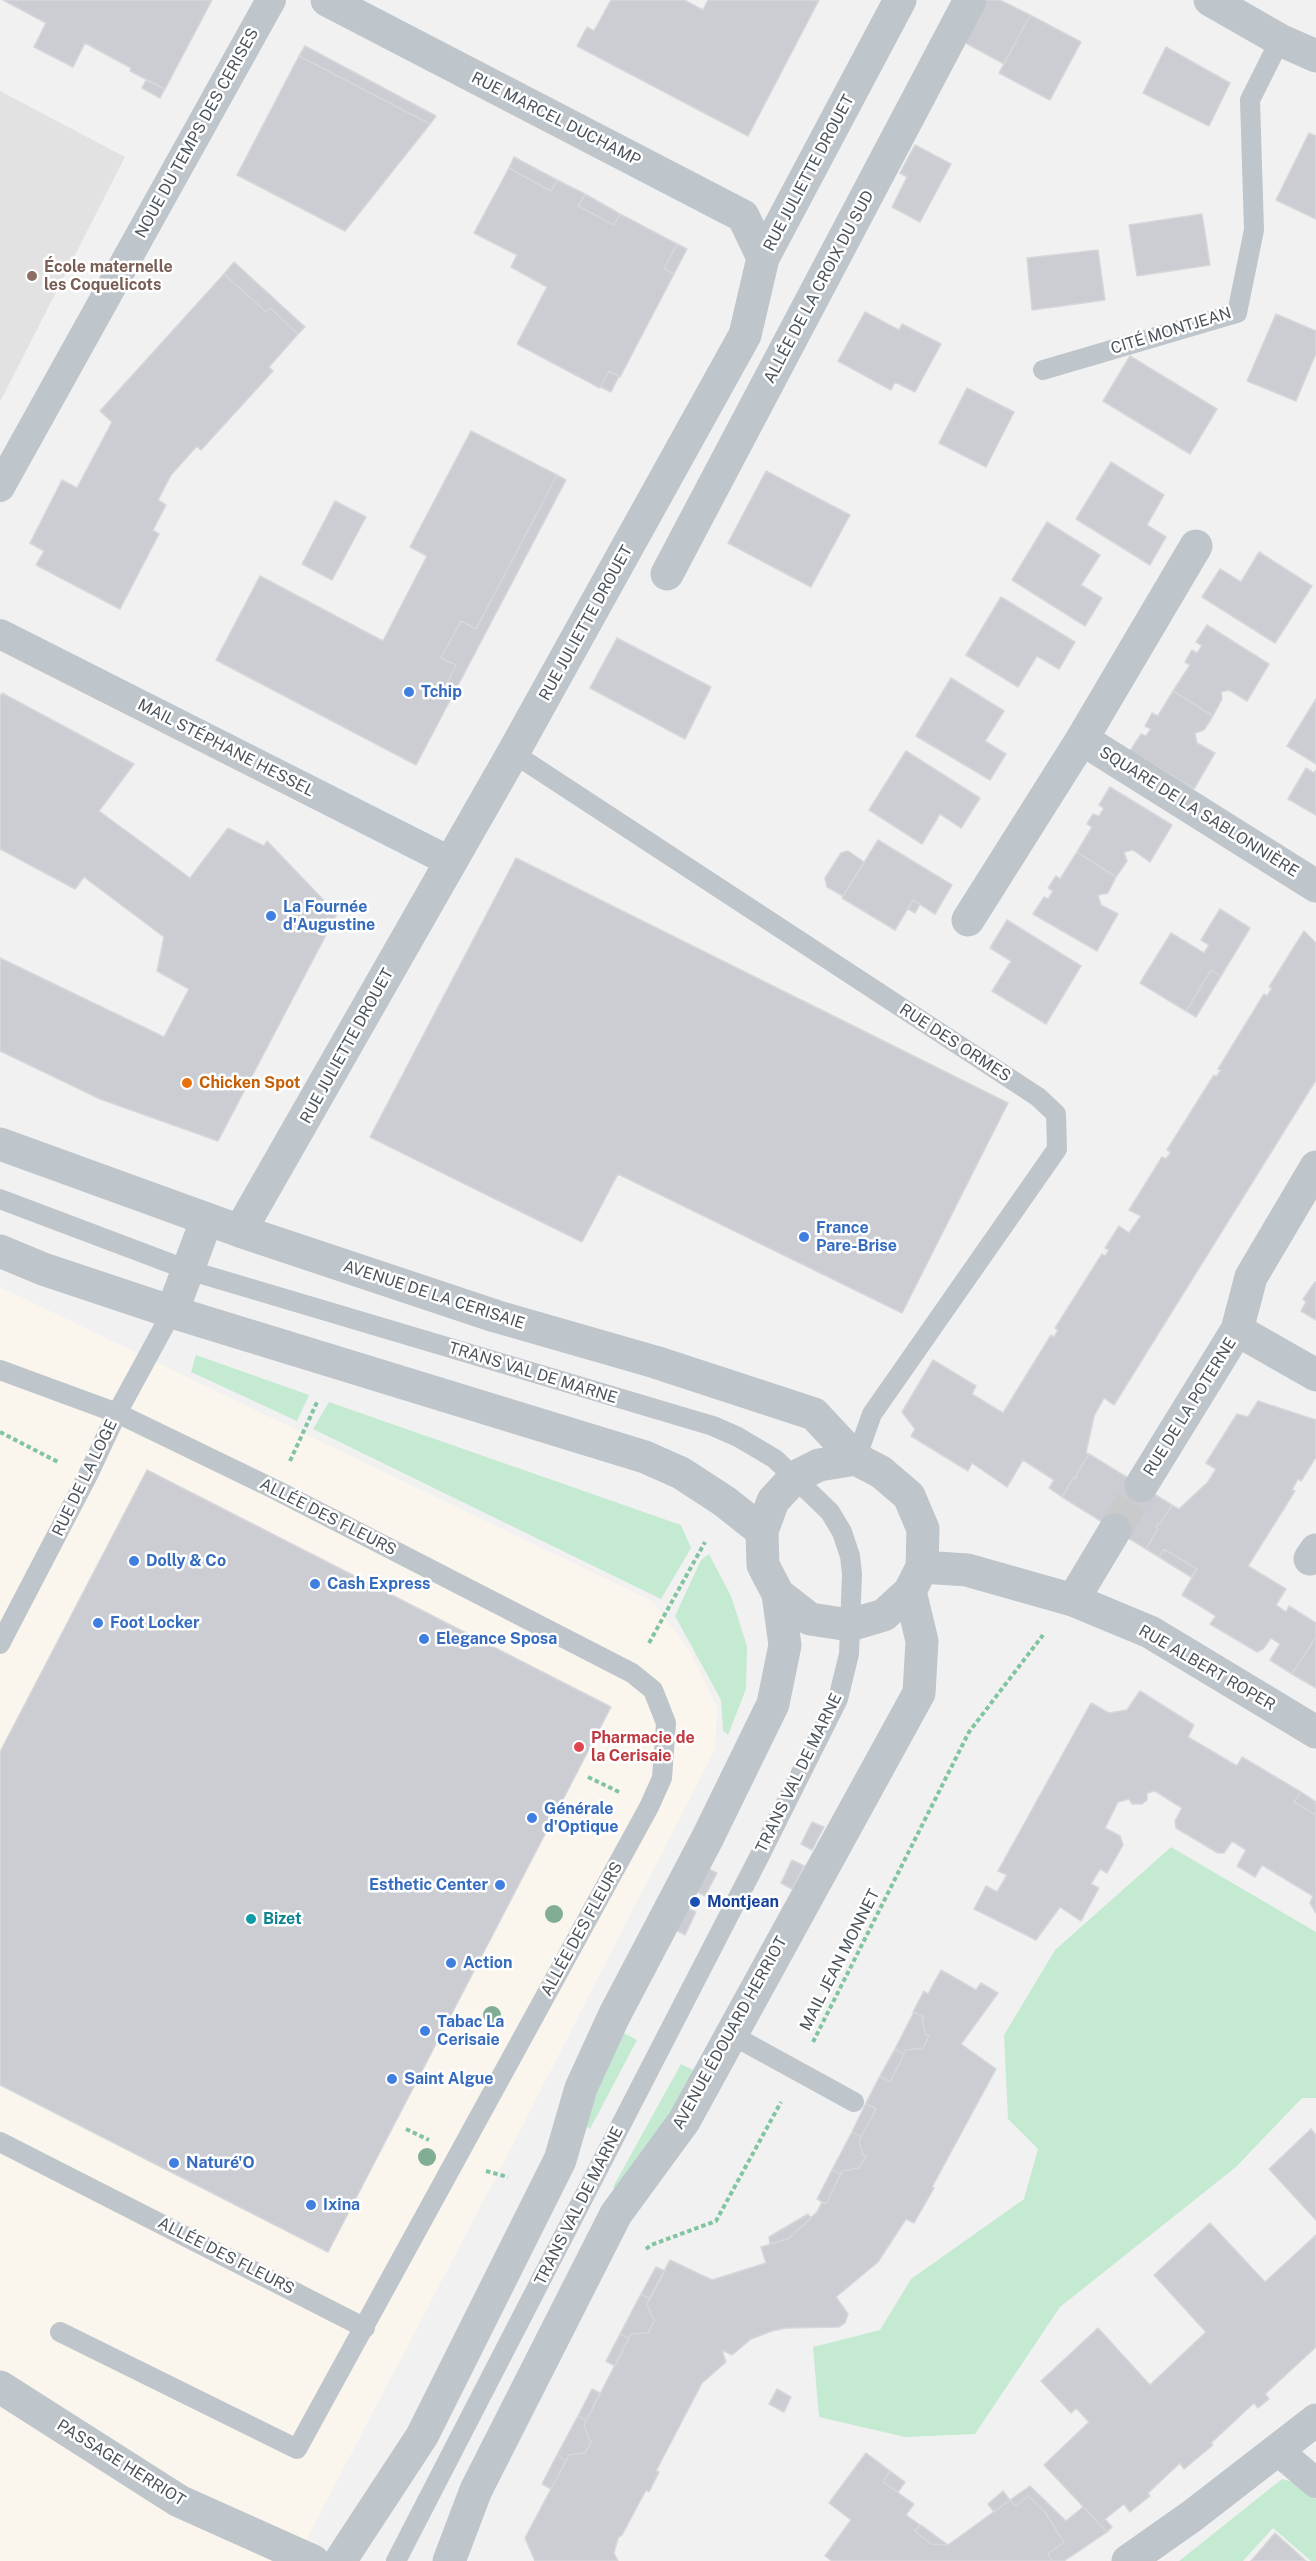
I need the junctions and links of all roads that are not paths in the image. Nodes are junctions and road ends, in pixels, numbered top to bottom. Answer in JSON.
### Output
{"nodes":[{"id":1,"x":271,"y":0,"type":"edge"},
{"id":2,"x":327,"y":0,"type":"edge"},
{"id":3,"x":900,"y":0,"type":"edge"},
{"id":4,"x":970,"y":0,"type":"edge"},
{"id":5,"x":1210,"y":0,"type":"edge"},
{"id":6,"x":1281,"y":40,"type":"junction"},
{"id":7,"x":1316,"y":56,"type":"edge"},
{"id":8,"x":764,"y":258,"type":"junction"},
{"id":9,"x":1043,"y":370,"type":"dead end"},
{"id":10,"x":0,"y":487,"type":"edge"},
{"id":11,"x":1196,"y":546,"type":"dead end"},
{"id":12,"x":667,"y":574,"type":"dead end"},
{"id":13,"x":0,"y":634,"type":"edge"},
{"id":14,"x":1082,"y":739,"type":"junction"},
{"id":15,"x":513,"y":753,"type":"junction"},
{"id":16,"x":452,"y":862,"type":"junction"},
{"id":17,"x":1316,"y":886,"type":"edge"},
{"id":18,"x":968,"y":920,"type":"dead end"},
{"id":19,"x":0,"y":1144,"type":"edge"},
{"id":20,"x":1316,"y":1167,"type":"edge"},
{"id":21,"x":0,"y":1199,"type":"edge"},
{"id":22,"x":207,"y":1220,"type":"junction"},
{"id":23,"x":240,"y":1232,"type":"junction"},
{"id":24,"x":0,"y":1251,"type":"edge"},
{"id":25,"x":188,"y":1270,"type":"junction"},
{"id":26,"x":172,"y":1312,"type":"junction"},
{"id":27,"x":1237,"y":1330,"type":"junction"},
{"id":28,"x":0,"y":1370,"type":"edge"},
{"id":29,"x":1316,"y":1375,"type":"edge"},
{"id":30,"x":117,"y":1413,"type":"junction"},
{"id":31,"x":856,"y":1459,"type":"junction"},
{"id":32,"x":795,"y":1477,"type":"junction"},
{"id":33,"x":1141,"y":1486,"type":"tunnel mouth"},
{"id":34,"x":1114,"y":1530,"type":"tunnel mouth"},
{"id":35,"x":762,"y":1531,"type":"junction"},
{"id":36,"x":916,"y":1579,"type":"junction"},
{"id":37,"x":778,"y":1594,"type":"junction"},
{"id":38,"x":1073,"y":1600,"type":"junction"},
{"id":39,"x":850,"y":1625,"type":"junction"},
{"id":40,"x":0,"y":1644,"type":"edge"},
{"id":41,"x":1316,"y":1732,"type":"edge"},
{"id":42,"x":730,"y":2034,"type":"junction"},
{"id":43,"x":854,"y":2102,"type":"dead end"},
{"id":44,"x":0,"y":2142,"type":"edge"},
{"id":45,"x":365,"y":2328,"type":"junction"},
{"id":46,"x":60,"y":2332,"type":"dead end"},
{"id":47,"x":0,"y":2386,"type":"edge"},
{"id":48,"x":1316,"y":2420,"type":"edge"},
{"id":49,"x":1276,"y":2451,"type":"junction"},
{"id":50,"x":1316,"y":2483,"type":"edge"},
{"id":51,"x":313,"y":2561,"type":"edge"},
{"id":52,"x":340,"y":2561,"type":"edge"},
{"id":53,"x":396,"y":2561,"type":"edge"},
{"id":54,"x":448,"y":2561,"type":"edge"},
{"id":55,"x":1128,"y":2561,"type":"edge"}],
"edges":[{"from":1,"to":10,"type":"street","name":"NOUE DU TEMPS DES CERISES"},
{"from":2,"to":8,"type":"street","name":"RUE MARCEL DUCHAMP"},
{"from":3,"to":8,"type":"street","name":"RUE JULIETTE DROUET"},
{"from":4,"to":12,"type":"street","name":"ALLÉE DE LA CROIX DU SUD"},
{"from":5,"to":6,"type":"street"},
{"from":6,"to":7,"type":"street"},
{"from":6,"to":9,"type":"lane","name":"CITÉ MONTJEAN"},
{"from":8,"to":15,"type":"street","name":"RUE JULIETTE DROUET"},
{"from":11,"to":14,"type":"street","name":"SQUARE DE LA SABLONNIÈRE"},
{"from":13,"to":16,"type":"street","name":"MAIL STÉPHANE HESSEL"},
{"from":14,"to":17,"type":"street","name":"SQUARE DE LA SABLONNIÈRE"},
{"from":14,"to":18,"type":"street","name":"SQUARE DE LA SABLONNIÈRE"},
{"from":15,"to":16,"type":"street","name":"RUE JULIETTE DROUET"},
{"from":15,"to":31,"type":"lane","name":"RUE DES ORMES"},
{"from":16,"to":23,"type":"street","name":"RUE JULIETTE DROUET"},
{"from":19,"to":22,"type":"street","name":"AVENUE DE LA CERISAIE"},
{"from":20,"to":27,"type":"street","name":"RUE DE LA POTERNE"},
{"from":21,"to":25,"type":"lane","name":"TRANS VAL DE MARNE"},
{"from":22,"to":23,"type":"street","name":"AVENUE DE LA CERISAIE"},
{"from":22,"to":25,"type":"street"},
{"from":23,"to":31,"type":"street","name":"AVENUE DE LA CERISAIE"},
{"from":24,"to":26,"type":"street"},
{"from":25,"to":26,"type":"street"},
{"from":25,"to":32,"type":"lane","name":"TRANS VAL DE MARNE"},
{"from":26,"to":30,"type":"lane","name":"RUE DE LA LOGE"},
{"from":26,"to":35,"type":"street"},
{"from":27,"to":29,"type":"street"},
{"from":27,"to":33,"type":"street","name":"RUE DE LA POTERNE"},
{"from":28,"to":30,"type":"lane","name":"ALLÉE DES FLEURS"},
{"from":30,"to":40,"type":"lane","name":"RUE DE LA LOGE"},
{"from":30,"to":45,"type":"lane","name":"ALLÉE DES FLEURS"},
{"from":31,"to":32,"type":"street"},
{"from":31,"to":36,"type":"street","name":"AVENUE DE LA CERISAIE"},
{"from":32,"to":35,"type":"street"},
{"from":32,"to":39,"type":"lane","name":"TRANS VAL DE MARNE"},
{"from":34,"to":38,"type":"street"},
{"from":35,"to":37,"type":"street"},
{"from":36,"to":38,"type":"street","name":"RUE ALBERT ROPER"},
{"from":36,"to":39,"type":"street"},
{"from":36,"to":42,"type":"street","name":"AVENUE ÉDOUARD HERRIOT"},
{"from":37,"to":39,"type":"street"},
{"from":37,"to":52,"type":"street"},
{"from":38,"to":41,"type":"street","name":"RUE ALBERT ROPER"},
{"from":39,"to":53,"type":"lane","name":"TRANS VAL DE MARNE"},
{"from":42,"to":43,"type":"lane"},
{"from":42,"to":54,"type":"street","name":"AVENUE ÉDOUARD HERRIOT"},
{"from":44,"to":45,"type":"lane","name":"ALLÉE DES FLEURS"},
{"from":45,"to":46,"type":"lane"},
{"from":47,"to":51,"type":"street","name":"PASSAGE HERRIOT"},
{"from":48,"to":49,"type":"street"},
{"from":49,"to":50,"type":"street"},
{"from":49,"to":55,"type":"street"}]}
